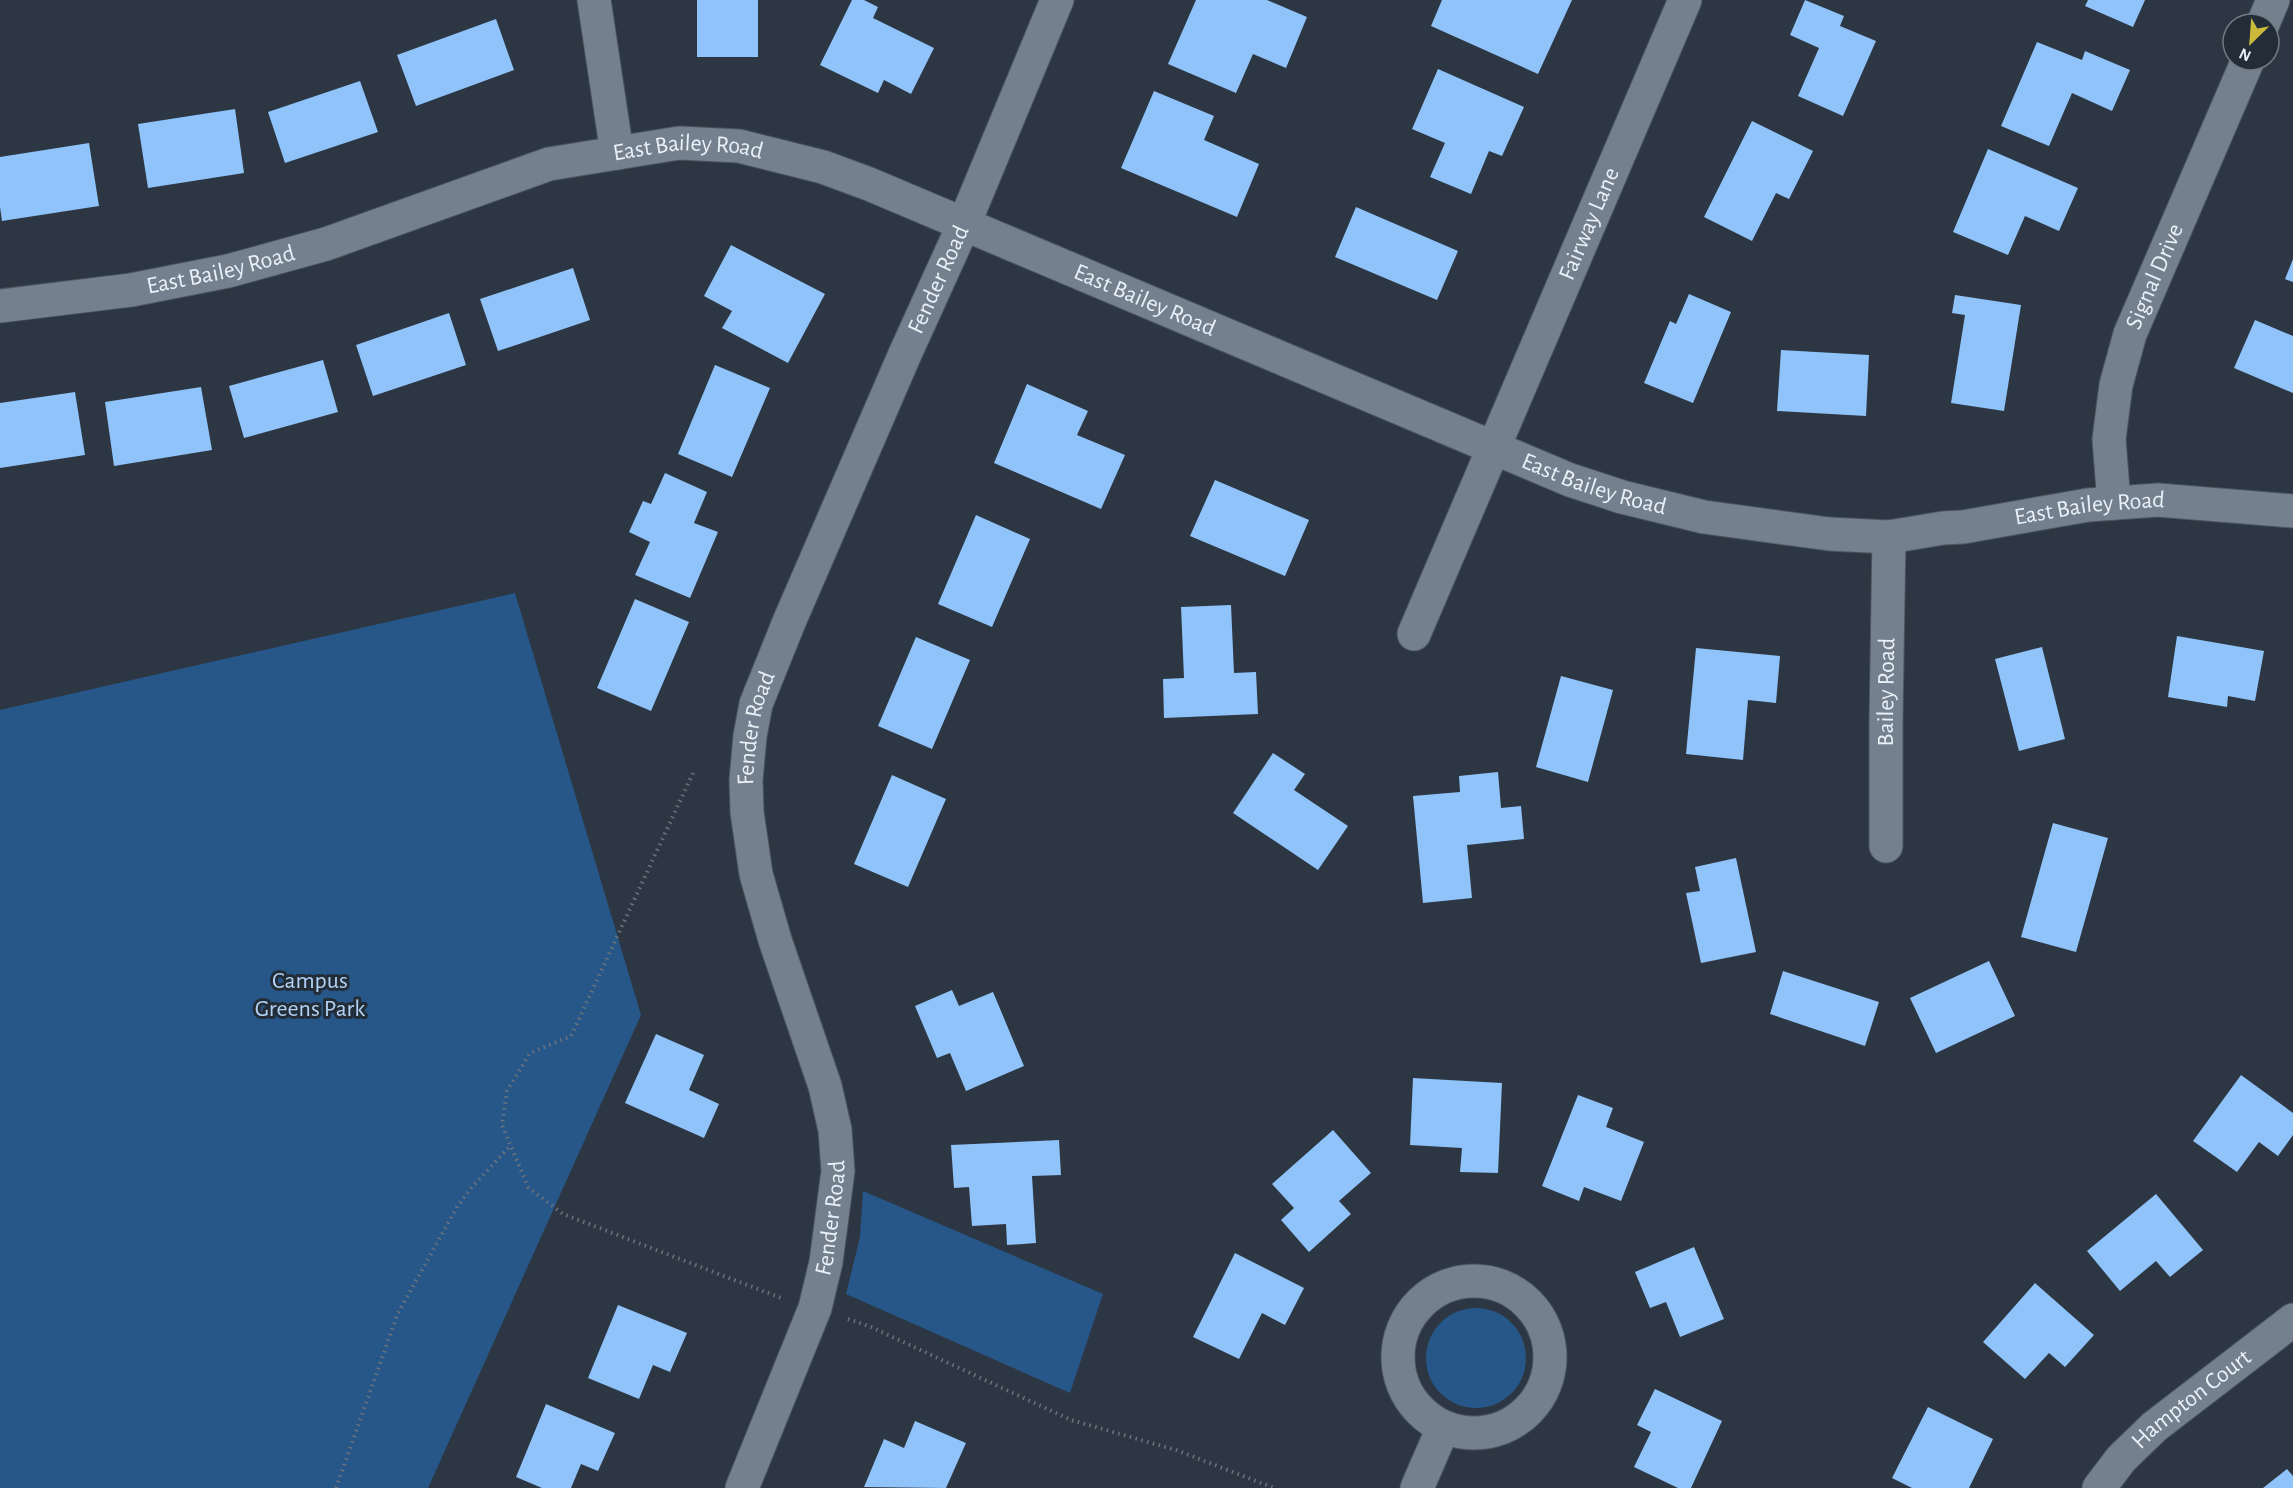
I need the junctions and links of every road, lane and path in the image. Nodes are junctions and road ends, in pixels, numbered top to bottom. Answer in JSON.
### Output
{"nodes":[{"id":1,"x":594,"y":0,"type":"edge"},
{"id":2,"x":1057,"y":0,"type":"edge"},
{"id":3,"x":1685,"y":0,"type":"edge"},
{"id":4,"x":2243,"y":72,"type":"edge"},
{"id":5,"x":617,"y":153,"type":"junction"},
{"id":6,"x":964,"y":224,"type":"junction"},
{"id":7,"x":0,"y":306,"type":"edge"},
{"id":8,"x":1495,"y":450,"type":"junction"},
{"id":9,"x":2114,"y":503,"type":"junction"},
{"id":10,"x":2293,"y":511,"type":"edge"},
{"id":11,"x":1889,"y":537,"type":"junction"},
{"id":12,"x":1414,"y":634,"type":"dead end"},
{"id":13,"x":693,"y":773,"type":"dead end"},
{"id":14,"x":1886,"y":846,"type":"dead end"},
{"id":15,"x":511,"y":1145,"type":"junction"},
{"id":16,"x":815,"y":1308,"type":"junction"},
{"id":17,"x":2293,"y":1320,"type":"edge"},
{"id":18,"x":1443,"y":1428,"type":"junction"},
{"id":19,"x":336,"y":1488,"type":"edge"},
{"id":20,"x":742,"y":1488,"type":"edge"},
{"id":21,"x":1274,"y":1488,"type":"edge"},
{"id":22,"x":1417,"y":1488,"type":"edge"},
{"id":23,"x":2099,"y":1488,"type":"edge"}],
"edges":[{"from":1,"to":5,"type":"street"},
{"from":2,"to":6,"type":"street","name":"Fender Road"},
{"from":3,"to":8,"type":"street","name":"Fairway Lane"},
{"from":4,"to":9,"type":"street","name":"Signal Drive"},
{"from":5,"to":6,"type":"street","name":"East Bailey Road"},
{"from":5,"to":7,"type":"street","name":"East Bailey Road"},
{"from":6,"to":8,"type":"street","name":"East Bailey Road"},
{"from":6,"to":16,"type":"street","name":"Fender Road"},
{"from":8,"to":11,"type":"street","name":"East Bailey Road"},
{"from":8,"to":12,"type":"street"},
{"from":9,"to":10,"type":"street","name":"East Bailey Road"},
{"from":9,"to":11,"type":"street","name":"East Bailey Road"},
{"from":11,"to":14,"type":"street","name":"Bailey Road"},
{"from":13,"to":15,"type":"path"},
{"from":15,"to":16,"type":"path"},
{"from":15,"to":19,"type":"path"},
{"from":16,"to":20,"type":"street","name":"Fender Road"},
{"from":16,"to":21,"type":"path"},
{"from":17,"to":23,"type":"street","name":"Hampton Court"},
{"from":18,"to":18,"type":"street"},
{"from":18,"to":22,"type":"street"}]}
